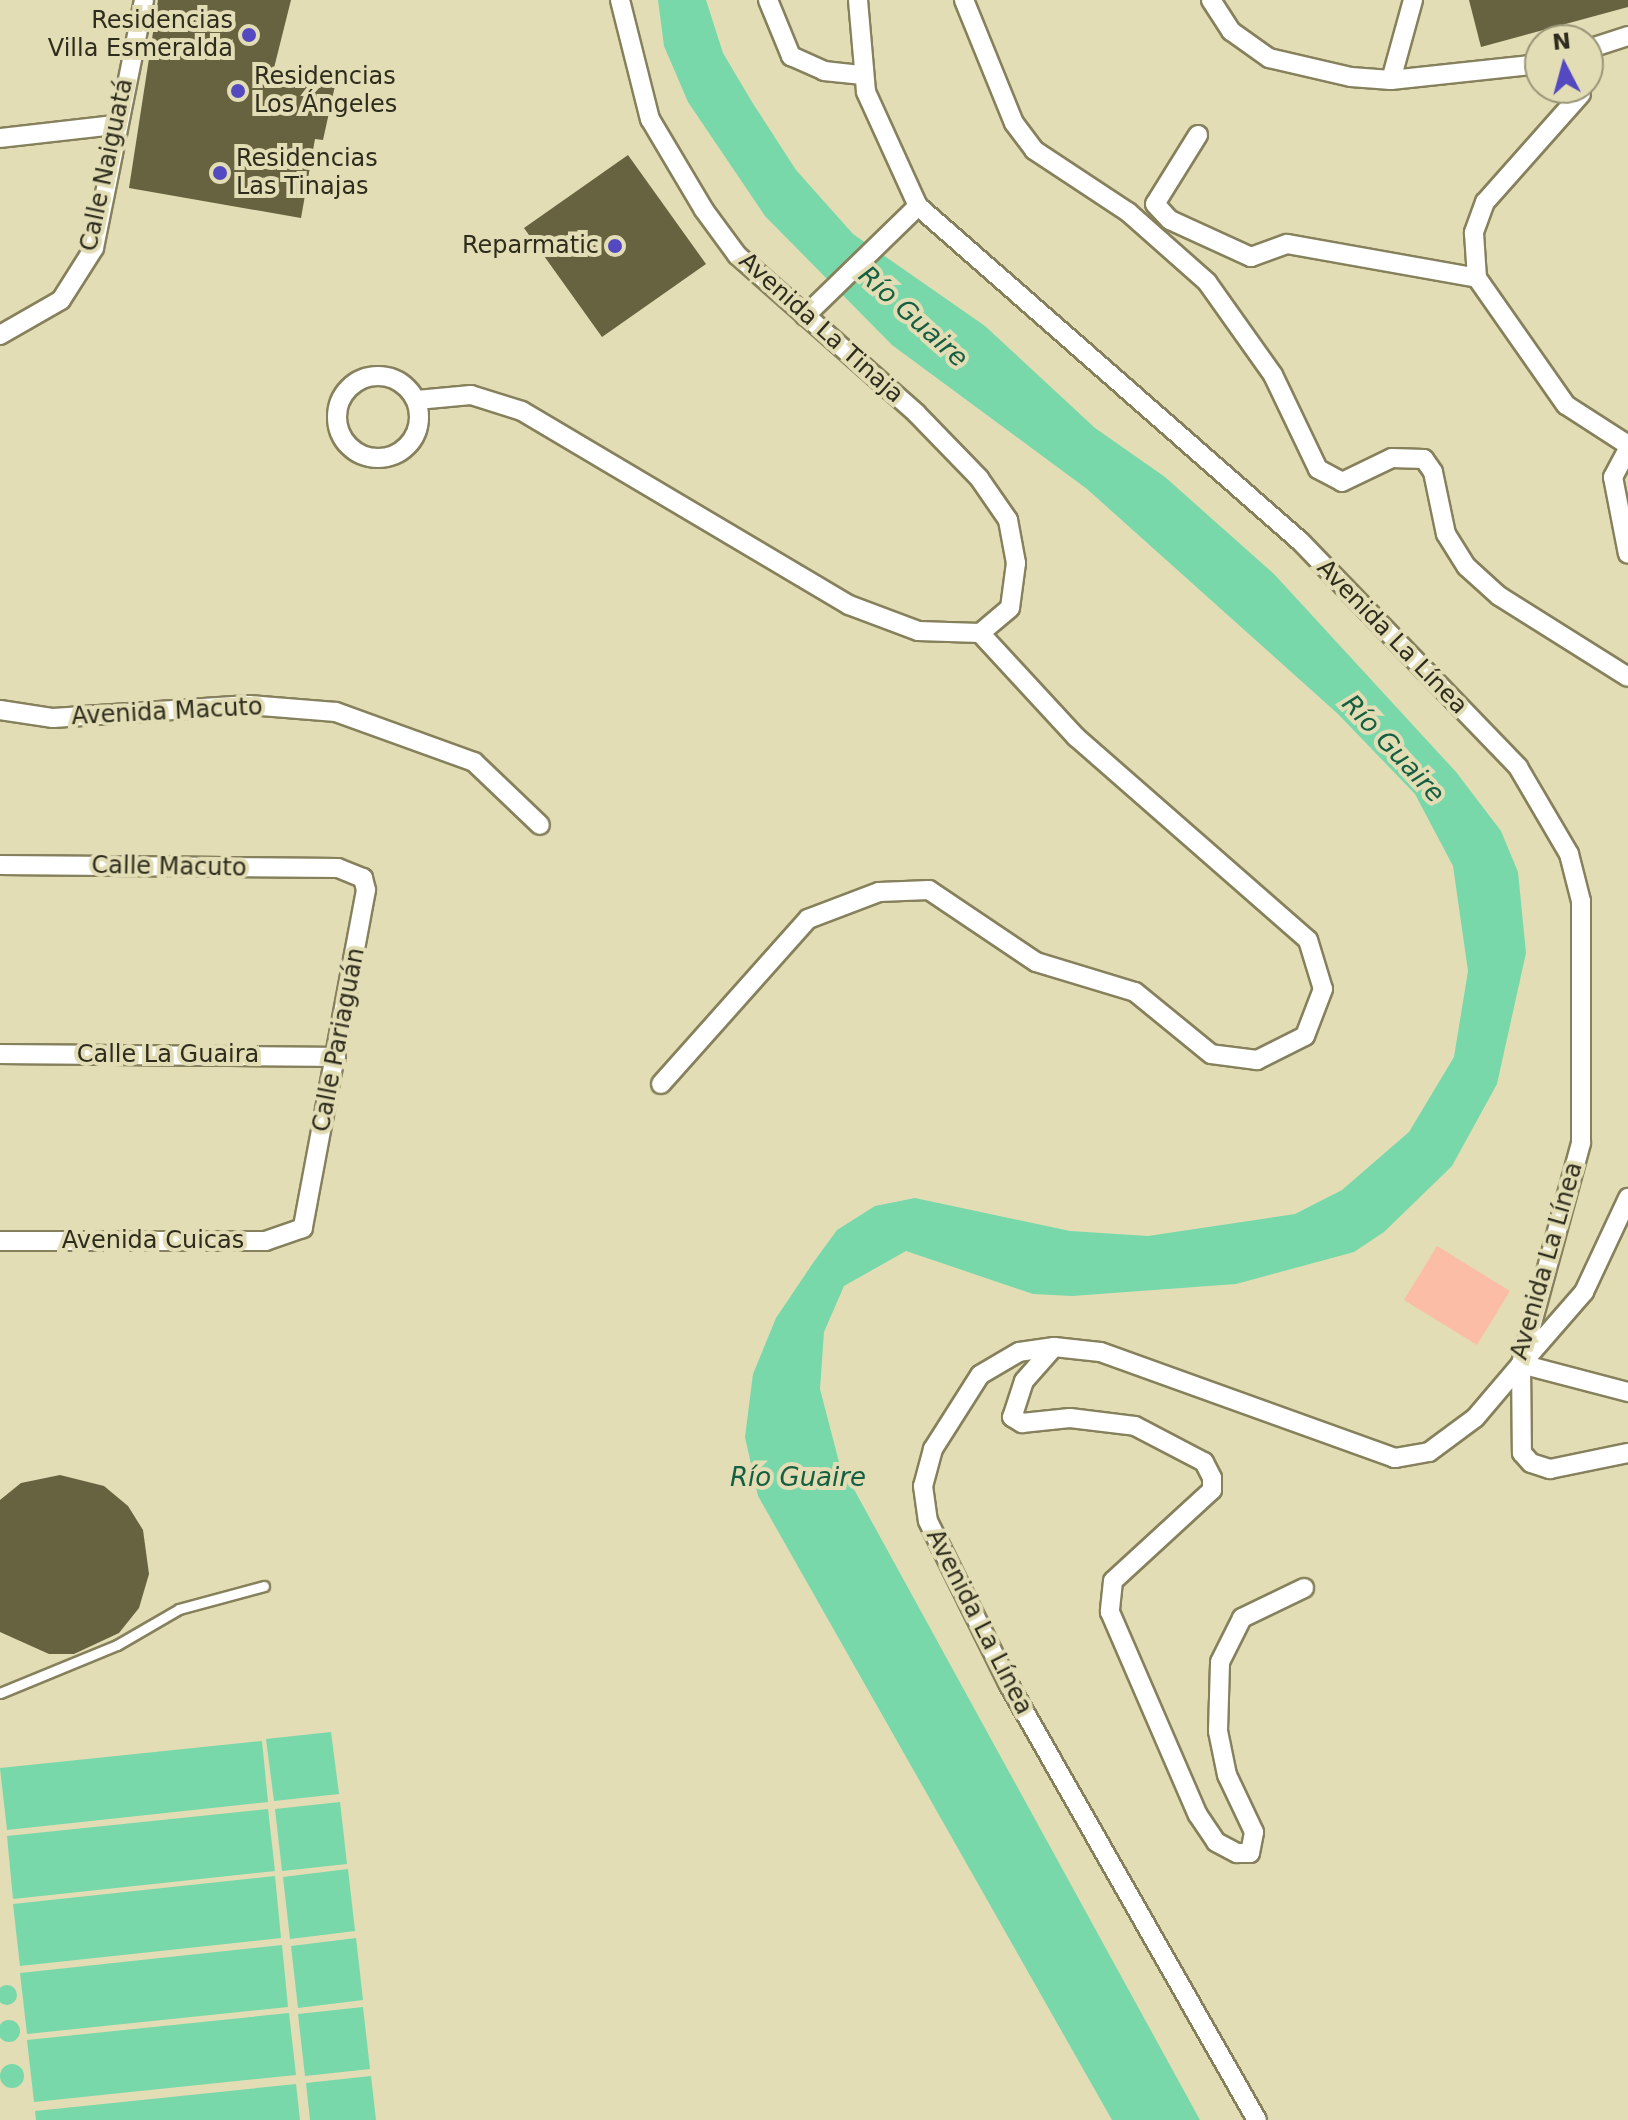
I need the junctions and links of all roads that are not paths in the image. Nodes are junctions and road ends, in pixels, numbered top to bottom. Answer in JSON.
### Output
{"nodes":[{"id":1,"x":144,"y":0,"type":"edge"},
{"id":2,"x":620,"y":0,"type":"edge"},
{"id":3,"x":768,"y":0,"type":"edge"},
{"id":4,"x":858,"y":0,"type":"edge"},
{"id":5,"x":964,"y":0,"type":"edge"},
{"id":6,"x":1211,"y":0,"type":"edge"},
{"id":7,"x":1413,"y":0,"type":"edge"},
{"id":8,"x":1628,"y":36,"type":"edge"},
{"id":9,"x":1604,"y":44,"type":"edge"},
{"id":10,"x":1524,"y":66,"type":"edge"},
{"id":11,"x":863,"y":75,"type":"junction"},
{"id":12,"x":1391,"y":80,"type":"junction"},
{"id":13,"x":1572,"y":104,"type":"edge"},
{"id":14,"x":114,"y":125,"type":"junction"},
{"id":15,"x":1198,"y":135,"type":"dead end"},
{"id":16,"x":0,"y":138,"type":"edge"},
{"id":17,"x":918,"y":206,"type":"junction"},
{"id":18,"x":1477,"y":278,"type":"junction"},
{"id":19,"x":805,"y":316,"type":"junction"},
{"id":20,"x":0,"y":335,"type":"edge"},
{"id":21,"x":417,"y":400,"type":"junction"},
{"id":22,"x":1628,"y":447,"type":"edge"},
{"id":23,"x":1628,"y":495,"type":"edge"},
{"id":24,"x":1617,"y":515,"type":"junction"},
{"id":25,"x":1628,"y":554,"type":"edge"},
{"id":26,"x":980,"y":633,"type":"junction"},
{"id":27,"x":1628,"y":677,"type":"edge"},
{"id":28,"x":0,"y":710,"type":"edge"},
{"id":29,"x":540,"y":825,"type":"dead end"},
{"id":30,"x":0,"y":865,"type":"edge"},
{"id":31,"x":338,"y":868,"type":"joint"},
{"id":32,"x":0,"y":1054,"type":"edge"},
{"id":33,"x":336,"y":1057,"type":"junction"},
{"id":34,"x":661,"y":1084,"type":"dead end"},
{"id":35,"x":1628,"y":1198,"type":"edge"},
{"id":36,"x":303,"y":1228,"type":"joint"},
{"id":37,"x":0,"y":1241,"type":"edge"},
{"id":38,"x":1054,"y":1347,"type":"junction"},
{"id":39,"x":1521,"y":1364,"type":"junction"},
{"id":40,"x":1628,"y":1392,"type":"edge"},
{"id":41,"x":1628,"y":1453,"type":"edge"},
{"id":42,"x":264,"y":1586,"type":"dead end"},
{"id":43,"x":1304,"y":1588,"type":"dead end"},
{"id":44,"x":0,"y":1693,"type":"edge"},
{"id":45,"x":1257,"y":2120,"type":"edge"}],
"edges":[{"from":1,"to":14,"type":"street","name":"Calle Naiguatá"},
{"from":2,"to":19,"type":"street","name":"Avenida La Tinaja"},
{"from":3,"to":11,"type":"street"},
{"from":4,"to":11,"type":"street","name":"Avenida La Línea"},
{"from":5,"to":27,"type":"street"},
{"from":6,"to":12,"type":"street"},
{"from":7,"to":12,"type":"street"},
{"from":8,"to":9,"type":"street"},
{"from":10,"to":12,"type":"street"},
{"from":11,"to":17,"type":"street","name":"Avenida La Línea"},
{"from":13,"to":18,"type":"street"},
{"from":14,"to":16,"type":"street"},
{"from":14,"to":20,"type":"street","name":"Calle Naiguatá"},
{"from":15,"to":18,"type":"street"},
{"from":17,"to":19,"type":"street"},
{"from":17,"to":39,"type":"street","name":"Avenida La Línea"},
{"from":18,"to":22,"type":"street"},
{"from":19,"to":26,"type":"street","name":"Avenida La Tinaja"},
{"from":21,"to":21,"type":"street"},
{"from":21,"to":26,"type":"street"},
{"from":22,"to":24,"type":"street"},
{"from":23,"to":24,"type":"street"},
{"from":24,"to":25,"type":"street"},
{"from":26,"to":34,"type":"street"},
{"from":28,"to":29,"type":"street","name":"Avenida Macuto"},
{"from":30,"to":31,"type":"street","name":"Calle Macuto"},
{"from":31,"to":33,"type":"street","name":"Calle Pariaguán"},
{"from":32,"to":33,"type":"street","name":"Calle La Guaira"},
{"from":33,"to":36,"type":"street","name":"Calle Pariaguán"},
{"from":35,"to":39,"type":"street"},
{"from":36,"to":37,"type":"street","name":"Avenida Cuicas"},
{"from":38,"to":39,"type":"street","name":"Avenida La Línea"},
{"from":38,"to":43,"type":"street"},
{"from":38,"to":45,"type":"street","name":"Avenida La Línea"},
{"from":39,"to":40,"type":"street"},
{"from":39,"to":41,"type":"street"},
{"from":42,"to":44,"type":"lane"}]}
